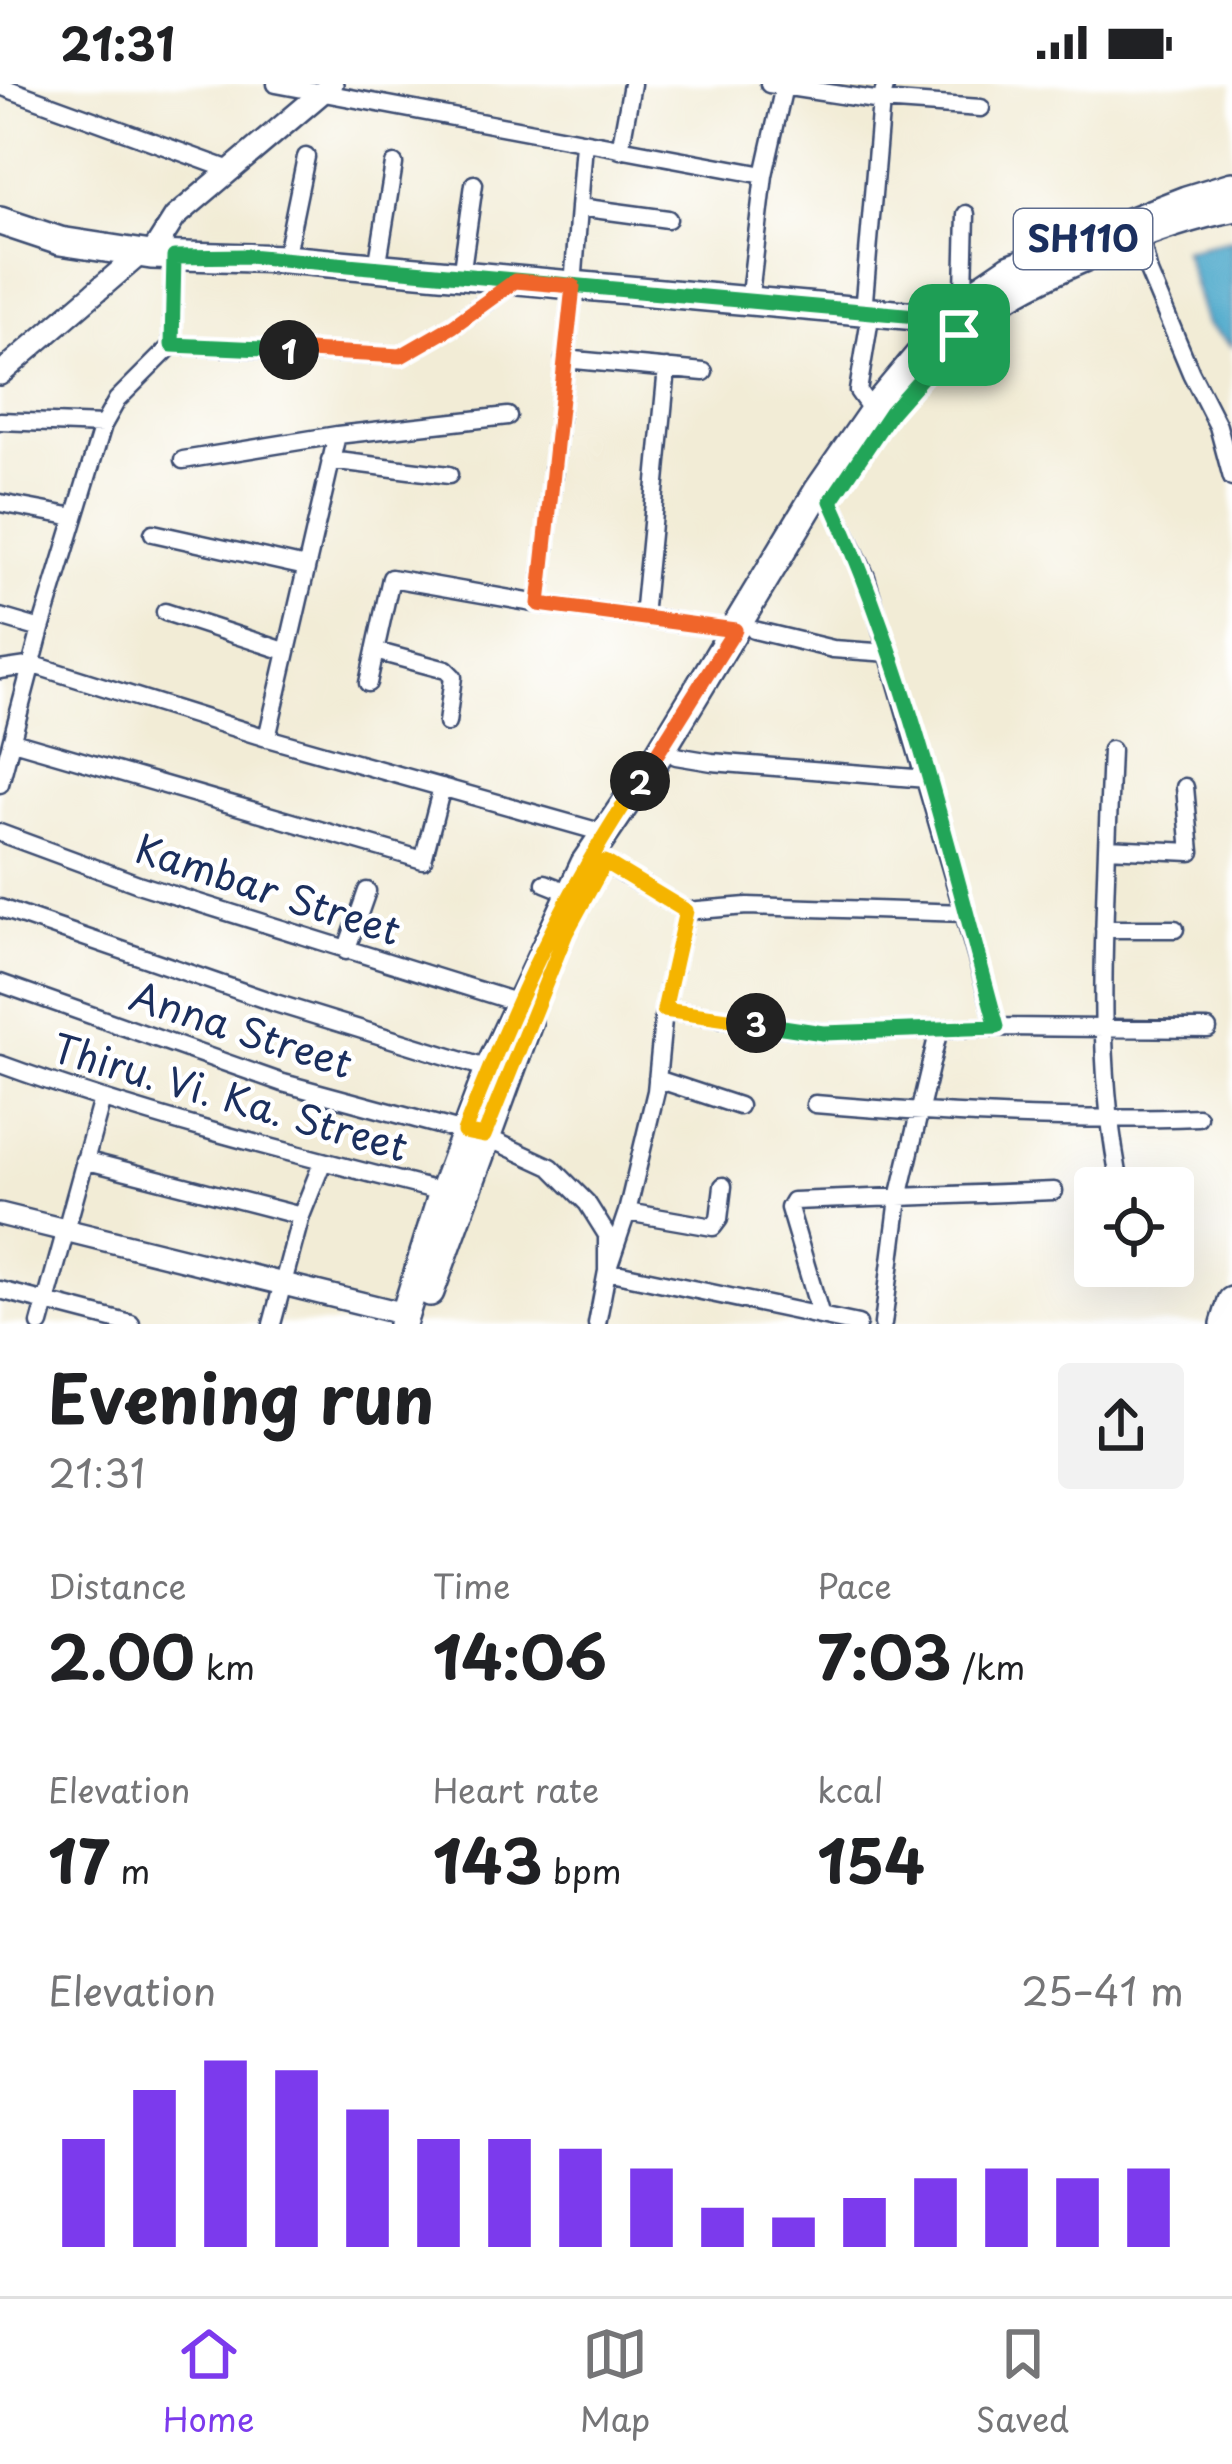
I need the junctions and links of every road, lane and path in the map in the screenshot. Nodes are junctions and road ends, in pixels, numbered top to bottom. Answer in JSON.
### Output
{"nodes":[{"id":1,"x":277,"y":84,"type":"edge"},
{"id":2,"x":632,"y":84,"type":"edge"},
{"id":3,"x":776,"y":85,"type":"edge"},
{"id":4,"x":325,"y":86,"type":"edge"},
{"id":5,"x":11,"y":87,"type":"edge"},
{"id":6,"x":883,"y":93,"type":"edge"},
{"id":7,"x":981,"y":108,"type":"dead end"},
{"id":8,"x":584,"y":143,"type":"junction"},
{"id":9,"x":620,"y":150,"type":"junction"},
{"id":10,"x":305,"y":157,"type":"dead end"},
{"id":11,"x":394,"y":164,"type":"dead end"},
{"id":12,"x":233,"y":171,"type":"junction"},
{"id":13,"x":764,"y":176,"type":"junction"},
{"id":14,"x":474,"y":184,"type":"dead end"},
{"id":15,"x":1232,"y":186,"type":"edge"},
{"id":16,"x":579,"y":207,"type":"junction"},
{"id":17,"x":1232,"y":208,"type":"edge"},
{"id":18,"x":965,"y":214,"type":"dead end"},
{"id":19,"x":668,"y":219,"type":"dead end"},
{"id":20,"x":0,"y":221,"type":"edge"},
{"id":21,"x":1140,"y":236,"type":"junction"},
{"id":22,"x":155,"y":255,"type":"junction"},
{"id":23,"x":285,"y":259,"type":"junction"},
{"id":24,"x":377,"y":268,"type":"junction"},
{"id":25,"x":461,"y":276,"type":"junction"},
{"id":26,"x":515,"y":281,"type":"junction"},
{"id":27,"x":573,"y":286,"type":"junction"},
{"id":28,"x":749,"y":303,"type":"junction"},
{"id":29,"x":867,"y":312,"type":"junction"},
{"id":30,"x":959,"y":317,"type":"junction"},
{"id":31,"x":172,"y":345,"type":"junction"},
{"id":32,"x":564,"y":358,"type":"junction"},
{"id":33,"x":667,"y":368,"type":"junction"},
{"id":34,"x":704,"y":372,"type":"dead end"},
{"id":35,"x":0,"y":374,"type":"edge"},
{"id":36,"x":873,"y":412,"type":"junction"},
{"id":37,"x":508,"y":416,"type":"dead end"},
{"id":38,"x":0,"y":421,"type":"edge"},
{"id":39,"x":103,"y":425,"type":"junction"},
{"id":40,"x":337,"y":435,"type":"junction"},
{"id":41,"x":183,"y":460,"type":"dead end"},
{"id":42,"x":330,"y":460,"type":"junction"},
{"id":43,"x":449,"y":475,"type":"dead end"},
{"id":44,"x":1232,"y":478,"type":"edge"},
{"id":45,"x":825,"y":496,"type":"junction"},
{"id":46,"x":0,"y":503,"type":"edge"},
{"id":47,"x":75,"y":517,"type":"junction"},
{"id":48,"x":153,"y":533,"type":"dead end"},
{"id":49,"x":306,"y":567,"type":"junction"},
{"id":50,"x":539,"y":604,"type":"junction"},
{"id":51,"x":164,"y":612,"type":"dead end"},
{"id":52,"x":0,"y":617,"type":"edge"},
{"id":53,"x":644,"y":617,"type":"junction"},
{"id":54,"x":41,"y":629,"type":"junction"},
{"id":55,"x":744,"y":630,"type":"junction"},
{"id":56,"x":285,"y":651,"type":"junction"},
{"id":57,"x":375,"y":651,"type":"junction"},
{"id":58,"x":890,"y":653,"type":"junction"},
{"id":59,"x":34,"y":665,"type":"junction"},
{"id":60,"x":0,"y":670,"type":"edge"},
{"id":61,"x":368,"y":683,"type":"dead end"},
{"id":62,"x":446,"y":723,"type":"dead end"},
{"id":63,"x":267,"y":738,"type":"junction"},
{"id":64,"x":13,"y":741,"type":"junction"},
{"id":65,"x":1111,"y":750,"type":"dead end"},
{"id":66,"x":676,"y":756,"type":"junction"},
{"id":67,"x":927,"y":779,"type":"junction"},
{"id":68,"x":0,"y":784,"type":"edge"},
{"id":69,"x":442,"y":787,"type":"junction"},
{"id":70,"x":1185,"y":787,"type":"dead end"},
{"id":71,"x":0,"y":833,"type":"edge"},
{"id":72,"x":604,"y":833,"type":"junction"},
{"id":73,"x":1107,"y":848,"type":"junction"},
{"id":74,"x":605,"y":862,"type":"junction"},
{"id":75,"x":367,"y":891,"type":"dead end"},
{"id":76,"x":0,"y":908,"type":"edge"},
{"id":77,"x":686,"y":911,"type":"junction"},
{"id":78,"x":966,"y":913,"type":"junction"},
{"id":79,"x":1104,"y":929,"type":"junction"},
{"id":80,"x":1175,"y":929,"type":"dead end"},
{"id":81,"x":346,"y":951,"type":"junction"},
{"id":82,"x":0,"y":983,"type":"edge"},
{"id":83,"x":519,"y":1004,"type":"junction"},
{"id":84,"x":664,"y":1010,"type":"junction"},
{"id":85,"x":997,"y":1027,"type":"junction"},
{"id":86,"x":1101,"y":1028,"type":"junction"},
{"id":87,"x":939,"y":1029,"type":"junction"},
{"id":88,"x":1208,"y":1029,"type":"dead end"},
{"id":89,"x":0,"y":1064,"type":"edge"},
{"id":90,"x":489,"y":1069,"type":"junction"},
{"id":91,"x":657,"y":1079,"type":"junction"},
{"id":92,"x":102,"y":1099,"type":"junction"},
{"id":93,"x":815,"y":1103,"type":"dead end"},
{"id":94,"x":740,"y":1106,"type":"dead end"},
{"id":95,"x":919,"y":1113,"type":"junction"},
{"id":96,"x":1198,"y":1117,"type":"dead end"},
{"id":97,"x":1107,"y":1120,"type":"junction"},
{"id":98,"x":474,"y":1134,"type":"junction"},
{"id":99,"x":84,"y":1160,"type":"junction"},
{"id":100,"x":323,"y":1161,"type":"junction"},
{"id":101,"x":1117,"y":1167,"type":"edge"},
{"id":102,"x":723,"y":1186,"type":"dead end"},
{"id":103,"x":1054,"y":1191,"type":"dead end"},
{"id":104,"x":443,"y":1192,"type":"junction"},
{"id":105,"x":899,"y":1198,"type":"junction"},
{"id":106,"x":627,"y":1212,"type":"junction"},
{"id":107,"x":0,"y":1214,"type":"edge"},
{"id":108,"x":301,"y":1216,"type":"junction"},
{"id":109,"x":66,"y":1233,"type":"junction"},
{"id":110,"x":607,"y":1270,"type":"junction"},
{"id":111,"x":282,"y":1283,"type":"junction"},
{"id":112,"x":0,"y":1290,"type":"edge"},
{"id":113,"x":1232,"y":1300,"type":"edge"},
{"id":114,"x":45,"y":1302,"type":"junction"},
{"id":115,"x":821,"y":1316,"type":"junction"},
{"id":116,"x":799,"y":1318,"type":"edge"},
{"id":117,"x":409,"y":1321,"type":"edge"},
{"id":118,"x":40,"y":1324,"type":"edge"},
{"id":119,"x":131,"y":1324,"type":"edge"},
{"id":120,"x":272,"y":1324,"type":"edge"},
{"id":121,"x":597,"y":1324,"type":"edge"},
{"id":122,"x":858,"y":1324,"type":"edge"},
{"id":123,"x":883,"y":1324,"type":"edge"},
{"id":124,"x":1225,"y":1324,"type":"edge"}],
"edges":[{"from":1,"to":4,"type":"street"},
{"from":2,"to":9,"type":"street"},
{"from":3,"to":6,"type":"street"},
{"from":3,"to":13,"type":"street"},
{"from":4,"to":8,"type":"street"},
{"from":4,"to":12,"type":"street"},
{"from":5,"to":12,"type":"street"},
{"from":6,"to":7,"type":"street"},
{"from":6,"to":29,"type":"street"},
{"from":8,"to":9,"type":"street"},
{"from":8,"to":16,"type":"street"},
{"from":9,"to":13,"type":"street"},
{"from":10,"to":23,"type":"street"},
{"from":11,"to":24,"type":"street"},
{"from":12,"to":22,"type":"street"},
{"from":13,"to":28,"type":"street"},
{"from":14,"to":25,"type":"street"},
{"from":15,"to":30,"type":"main road","number":"SH110"},
{"from":16,"to":19,"type":"street"},
{"from":16,"to":27,"type":"street"},
{"from":17,"to":21,"type":"main road","number":"SH110"},
{"from":18,"to":30,"type":"street"},
{"from":20,"to":22,"type":"main road"},
{"from":21,"to":30,"type":"main road","number":"SH110"},
{"from":21,"to":44,"type":"street"},
{"from":22,"to":23,"type":"main road"},
{"from":22,"to":31,"type":"street"},
{"from":22,"to":35,"type":"street"},
{"from":23,"to":24,"type":"main road"},
{"from":24,"to":25,"type":"main road"},
{"from":25,"to":26,"type":"main road"},
{"from":26,"to":27,"type":"main road"},
{"from":26,"to":31,"type":"street"},
{"from":27,"to":28,"type":"main road"},
{"from":27,"to":32,"type":"street"},
{"from":28,"to":29,"type":"main road"},
{"from":29,"to":30,"type":"main road"},
{"from":29,"to":36,"type":"street"},
{"from":30,"to":36,"type":"main road","number":"SH110"},
{"from":30,"to":45,"type":"main road","number":"SH110"},
{"from":31,"to":39,"type":"street"},
{"from":32,"to":33,"type":"street"},
{"from":32,"to":50,"type":"street"},
{"from":33,"to":34,"type":"street"},
{"from":33,"to":53,"type":"street"},
{"from":36,"to":45,"type":"main road","number":"SH110"},
{"from":37,"to":40,"type":"street"},
{"from":38,"to":39,"type":"street"},
{"from":39,"to":47,"type":"street"},
{"from":40,"to":41,"type":"street"},
{"from":40,"to":42,"type":"street"},
{"from":42,"to":43,"type":"street"},
{"from":42,"to":49,"type":"street"},
{"from":45,"to":55,"type":"main road","number":"SH110"},
{"from":45,"to":58,"type":"street"},
{"from":46,"to":47,"type":"street"},
{"from":47,"to":54,"type":"street"},
{"from":48,"to":49,"type":"street"},
{"from":49,"to":56,"type":"street"},
{"from":50,"to":53,"type":"street"},
{"from":50,"to":57,"type":"street"},
{"from":51,"to":56,"type":"street"},
{"from":52,"to":54,"type":"street"},
{"from":53,"to":55,"type":"street"},
{"from":54,"to":59,"type":"street"},
{"from":55,"to":58,"type":"street"},
{"from":55,"to":66,"type":"main road","number":"SH110"},
{"from":55,"to":72,"type":"main road","number":"SH110"},
{"from":56,"to":63,"type":"street"},
{"from":57,"to":61,"type":"street"},
{"from":57,"to":62,"type":"street"},
{"from":58,"to":67,"type":"street"},
{"from":59,"to":60,"type":"street"},
{"from":59,"to":63,"type":"street"},
{"from":59,"to":64,"type":"street"},
{"from":63,"to":69,"type":"street"},
{"from":64,"to":68,"type":"street"},
{"from":64,"to":69,"type":"street"},
{"from":65,"to":73,"type":"street"},
{"from":66,"to":67,"type":"street"},
{"from":66,"to":74,"type":"main road","number":"SH110"},
{"from":67,"to":78,"type":"street"},
{"from":69,"to":72,"type":"street"},
{"from":70,"to":73,"type":"street"},
{"from":71,"to":81,"type":"street","name":"Kambar Street"},
{"from":72,"to":83,"type":"main road","number":"SH110"},
{"from":73,"to":79,"type":"street"},
{"from":74,"to":77,"type":"street"},
{"from":74,"to":98,"type":"main road","number":"SH110"},
{"from":75,"to":81,"type":"street"},
{"from":76,"to":90,"type":"street"},
{"from":77,"to":78,"type":"street"},
{"from":77,"to":84,"type":"street"},
{"from":78,"to":85,"type":"street"},
{"from":79,"to":80,"type":"street"},
{"from":79,"to":86,"type":"street"},
{"from":81,"to":83,"type":"street","name":"Kambar Street"},
{"from":82,"to":98,"type":"street","name":"Anna Street"},
{"from":83,"to":90,"type":"main road","number":"SH110"},
{"from":84,"to":87,"type":"street"},
{"from":84,"to":91,"type":"street"},
{"from":85,"to":86,"type":"street"},
{"from":85,"to":87,"type":"street"},
{"from":86,"to":88,"type":"street"},
{"from":86,"to":97,"type":"street"},
{"from":87,"to":95,"type":"street"},
{"from":89,"to":92,"type":"street","name":"Thiru. Vi. Ka. Street"},
{"from":90,"to":98,"type":"main road","number":"SH110"},
{"from":91,"to":94,"type":"street"},
{"from":91,"to":106,"type":"street"},
{"from":92,"to":99,"type":"street"},
{"from":92,"to":100,"type":"street","name":"Thiru. Vi. Ka. Street"},
{"from":93,"to":95,"type":"street"},
{"from":95,"to":97,"type":"street"},
{"from":95,"to":105,"type":"street"},
{"from":96,"to":97,"type":"street"},
{"from":97,"to":101,"type":"street"},
{"from":98,"to":104,"type":"main road","number":"SH110"},
{"from":98,"to":110,"type":"street","name":"Anna Street"},
{"from":98,"to":117,"type":"main road","number":"SH110"},
{"from":99,"to":108,"type":"street"},
{"from":99,"to":109,"type":"street"},
{"from":100,"to":104,"type":"street","name":"Thiru. Vi. Ka. Street"},
{"from":100,"to":108,"type":"street"},
{"from":102,"to":106,"type":"street"},
{"from":103,"to":105,"type":"street"},
{"from":104,"to":117,"type":"main road","number":"SH110"},
{"from":105,"to":115,"type":"street"},
{"from":105,"to":123,"type":"street"},
{"from":106,"to":110,"type":"street"},
{"from":107,"to":109,"type":"street"},
{"from":108,"to":111,"type":"street"},
{"from":109,"to":111,"type":"street"},
{"from":109,"to":114,"type":"street"},
{"from":110,"to":116,"type":"street"},
{"from":110,"to":121,"type":"street"},
{"from":111,"to":117,"type":"street"},
{"from":111,"to":120,"type":"street"},
{"from":112,"to":114,"type":"street"},
{"from":113,"to":124,"type":"main road"},
{"from":114,"to":118,"type":"street"},
{"from":114,"to":119,"type":"street"},
{"from":115,"to":116,"type":"street"},
{"from":115,"to":122,"type":"street"}]}
